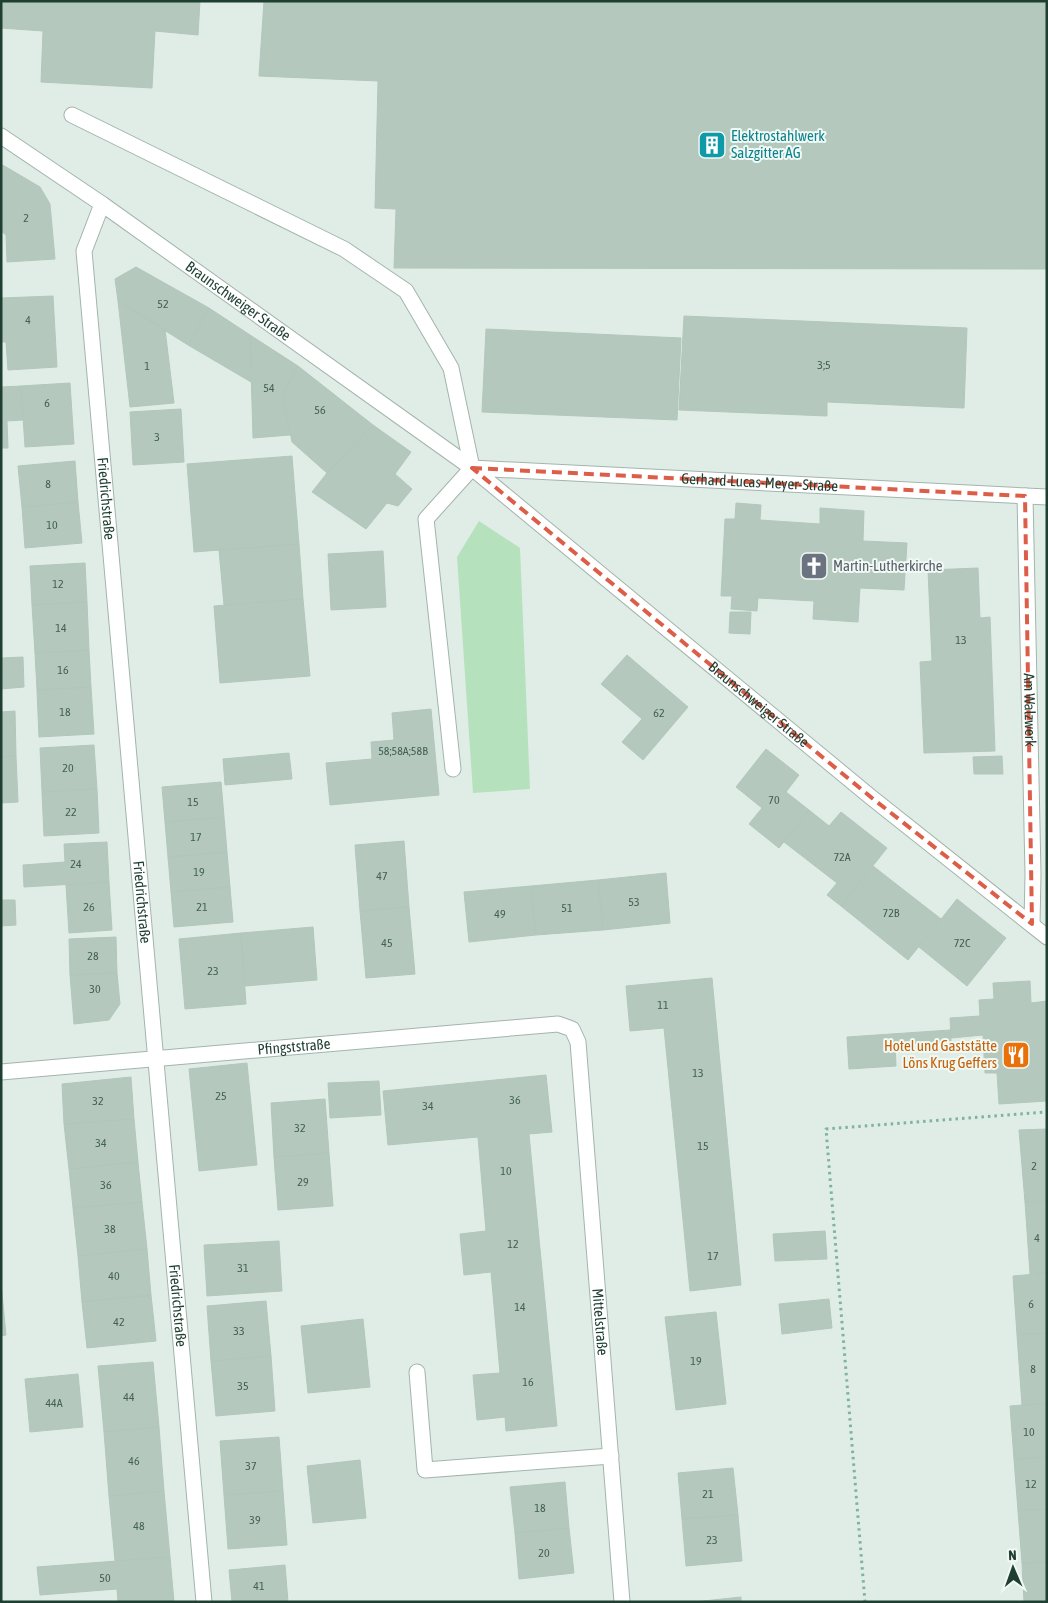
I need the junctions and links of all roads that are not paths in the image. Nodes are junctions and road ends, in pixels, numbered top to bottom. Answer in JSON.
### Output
{"nodes":[{"id":1,"x":72,"y":115,"type":"dead end"},
{"id":2,"x":1,"y":136,"type":"edge"},
{"id":3,"x":102,"y":204,"type":"junction"},
{"id":4,"x":472,"y":468,"type":"junction"},
{"id":5,"x":1025,"y":496,"type":"junction"},
{"id":6,"x":1047,"y":497,"type":"edge"},
{"id":7,"x":453,"y":769,"type":"dead end"},
{"id":8,"x":1032,"y":924,"type":"junction"},
{"id":9,"x":1047,"y":937,"type":"edge"},
{"id":10,"x":578,"y":1042,"type":"joint"},
{"id":11,"x":156,"y":1057,"type":"junction"},
{"id":12,"x":1,"y":1072,"type":"edge"},
{"id":13,"x":417,"y":1372,"type":"dead end"},
{"id":14,"x":611,"y":1456,"type":"junction"},
{"id":15,"x":204,"y":1602,"type":"edge"},
{"id":16,"x":622,"y":1602,"type":"edge"}],
"edges":[{"from":1,"to":4,"type":"street"},
{"from":2,"to":3,"type":"street","name":"Braunschweiger Straße"},
{"from":3,"to":4,"type":"street","name":"Braunschweiger Straße"},
{"from":3,"to":11,"type":"street","name":"Friedrichstraße"},
{"from":4,"to":5,"type":"street","name":"Gerhard-Lucas-Meyer-Straße"},
{"from":4,"to":7,"type":"street"},
{"from":4,"to":8,"type":"street","name":"Braunschweiger Straße"},
{"from":5,"to":6,"type":"street","name":"Gerhard-Lucas-Meyer-Straße"},
{"from":5,"to":8,"type":"street","name":"Am Walzwerk"},
{"from":8,"to":9,"type":"street","name":"Braunschweiger Straße"},
{"from":10,"to":11,"type":"street","name":"Pfingststraße"},
{"from":10,"to":14,"type":"street","name":"Mittelstraße"},
{"from":11,"to":12,"type":"street","name":"Pfingststraße"},
{"from":11,"to":15,"type":"street","name":"Friedrichstraße"},
{"from":13,"to":14,"type":"street"},
{"from":14,"to":16,"type":"street","name":"Mittelstraße"}]}
